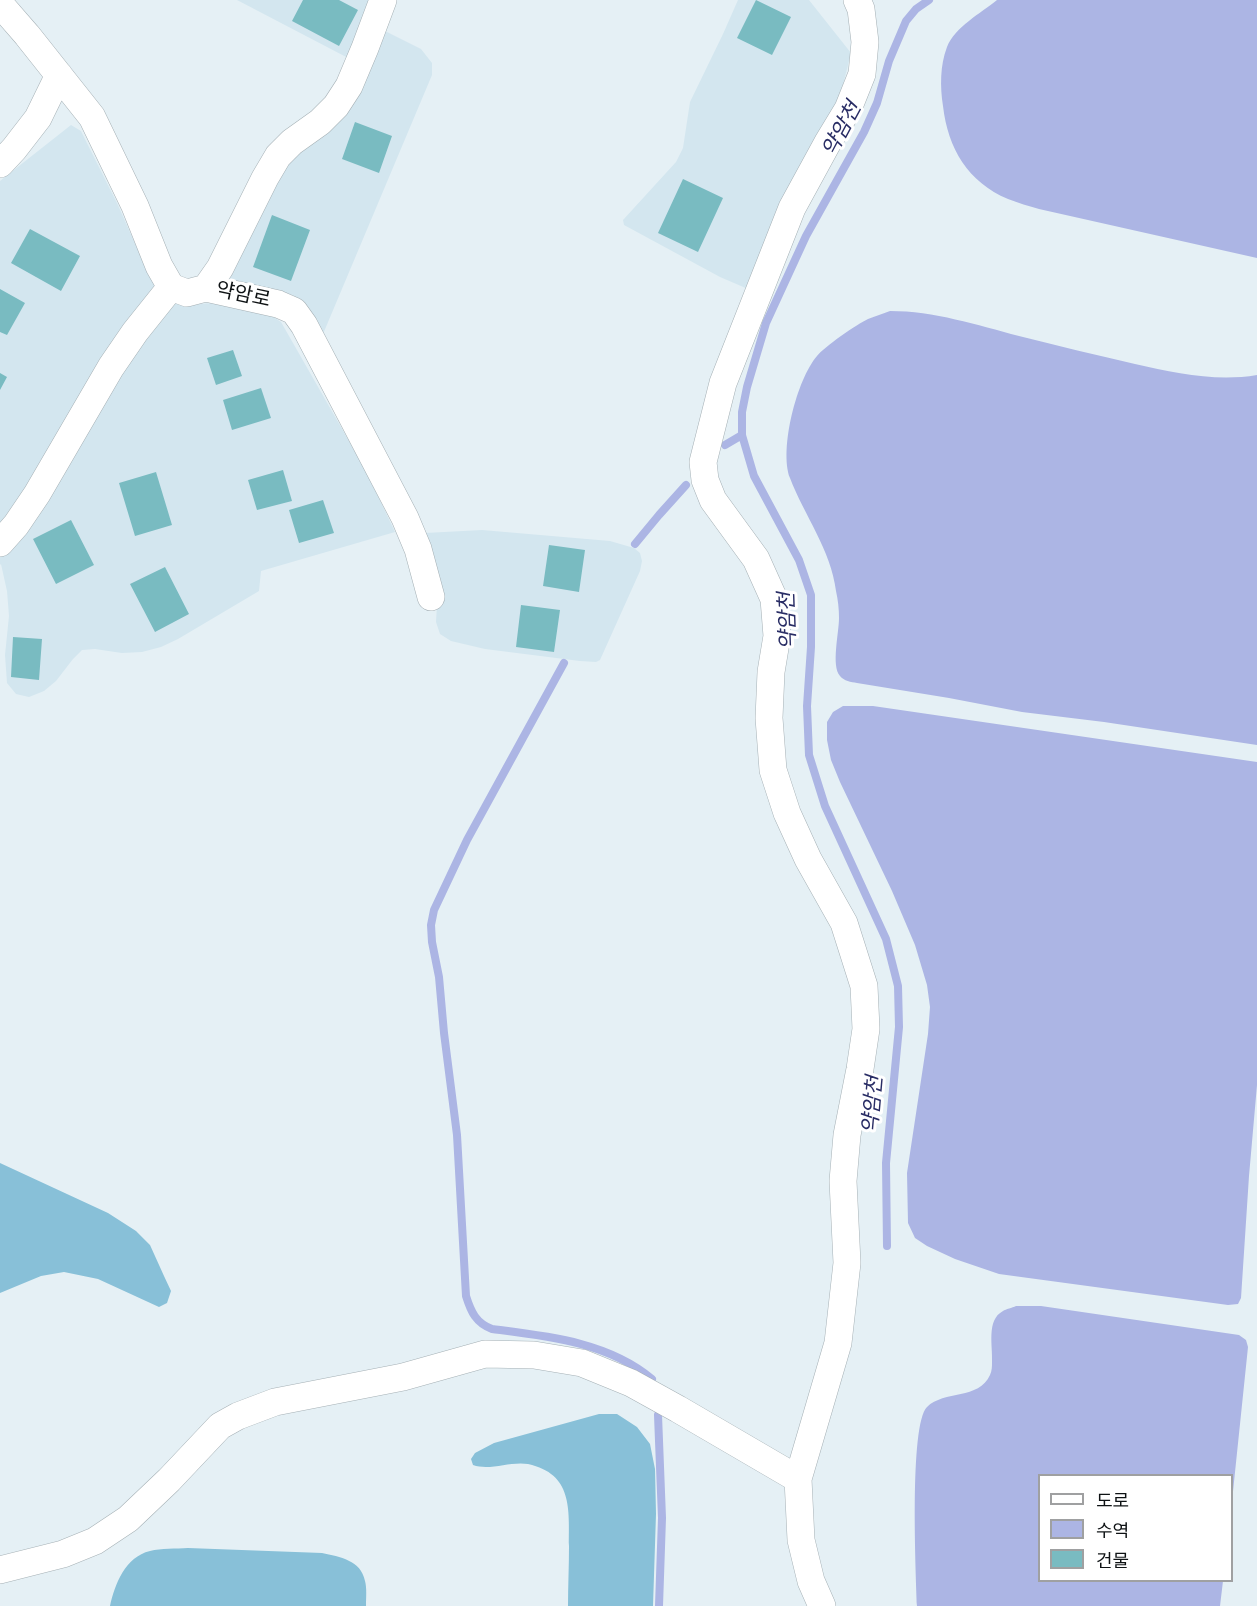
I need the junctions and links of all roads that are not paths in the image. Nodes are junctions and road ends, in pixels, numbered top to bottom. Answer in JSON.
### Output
{"nodes":[{"id":1,"x":383,"y":0,"type":"edge"},
{"id":2,"x":857,"y":0,"type":"edge"},
{"id":3,"x":0,"y":4,"type":"edge"},
{"id":4,"x":59,"y":75,"type":"junction"},
{"id":5,"x":0,"y":164,"type":"edge"},
{"id":6,"x":171,"y":287,"type":"junction"},
{"id":7,"x":206,"y":288,"type":"junction"},
{"id":8,"x":0,"y":543,"type":"edge"},
{"id":9,"x":431,"y":597,"type":"dead end"},
{"id":10,"x":798,"y":1479,"type":"junction"},
{"id":11,"x":0,"y":1570,"type":"edge"},
{"id":12,"x":822,"y":1606,"type":"edge"}],
"edges":[{"from":1,"to":7,"type":"street"},
{"from":2,"to":10,"type":"street"},
{"from":3,"to":4,"type":"street"},
{"from":4,"to":5,"type":"street"},
{"from":4,"to":6,"type":"street"},
{"from":6,"to":7,"type":"street","name":"약암로"},
{"from":6,"to":8,"type":"street"},
{"from":7,"to":9,"type":"street","name":"약암로"},
{"from":10,"to":11,"type":"street"},
{"from":10,"to":12,"type":"street"}]}
